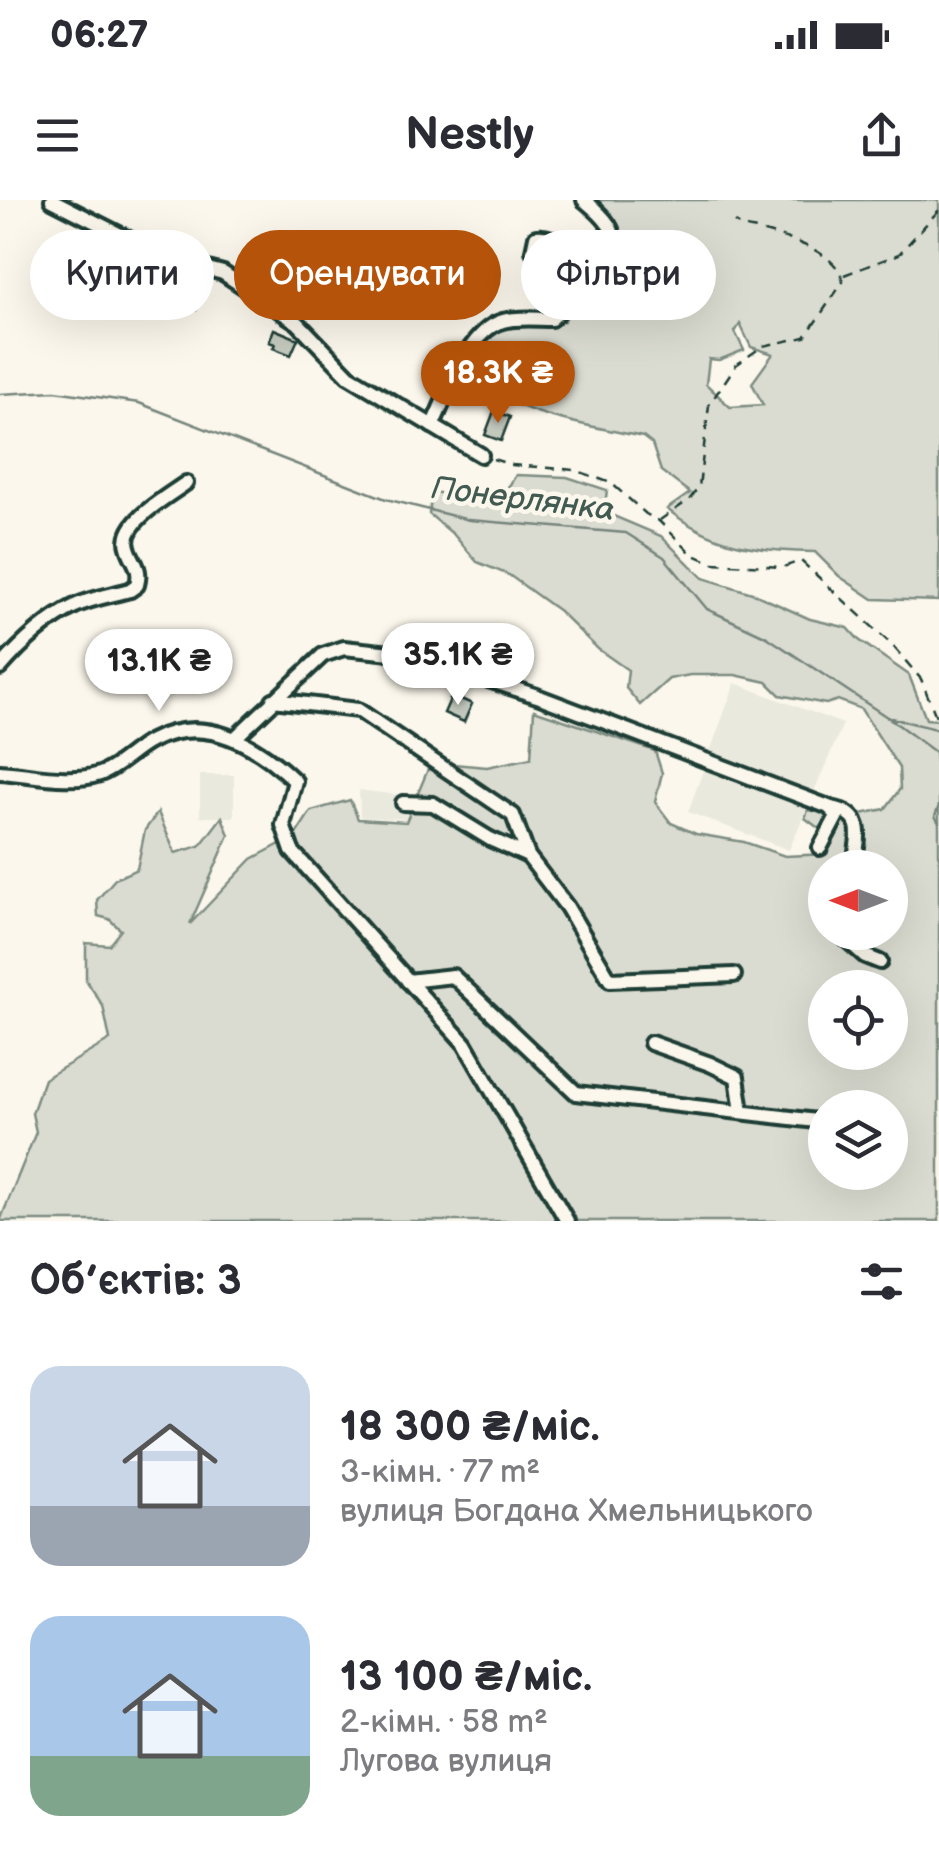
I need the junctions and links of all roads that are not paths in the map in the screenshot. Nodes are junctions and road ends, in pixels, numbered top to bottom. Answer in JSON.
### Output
{"nodes":[{"id":1,"x":52,"y":200,"type":"edge"},
{"id":2,"x":584,"y":200,"type":"edge"},
{"id":3,"x":432,"y":426,"type":"junction"},
{"id":4,"x":480,"y":455,"type":"road end"},
{"id":5,"x":186,"y":483,"type":"dead end"},
{"id":6,"x":0,"y":668,"type":"edge"},
{"id":7,"x":273,"y":700,"type":"junction"},
{"id":8,"x":235,"y":738,"type":"junction"},
{"id":9,"x":0,"y":772,"type":"edge"},
{"id":10,"x":404,"y":803,"type":"dead end"},
{"id":11,"x":829,"y":807,"type":"junction"},
{"id":12,"x":820,"y":848,"type":"dead end"},
{"id":13,"x":857,"y":850,"type":"edge"},
{"id":14,"x":528,"y":856,"type":"junction"},
{"id":15,"x":859,"y":950,"type":"edge"},
{"id":16,"x":880,"y":962,"type":"dead end"},
{"id":17,"x":734,"y":974,"type":"dead end"},
{"id":18,"x":408,"y":981,"type":"junction"},
{"id":19,"x":651,"y":1042,"type":"dead end"},
{"id":20,"x":742,"y":1112,"type":"junction"},
{"id":21,"x":808,"y":1120,"type":"edge"},
{"id":22,"x":567,"y":1221,"type":"edge"}],
"edges":[{"from":1,"to":3,"type":"street"},
{"from":2,"to":3,"type":"street"},
{"from":3,"to":4,"type":"street"},
{"from":5,"to":6,"type":"street"},
{"from":7,"to":8,"type":"street"},
{"from":7,"to":11,"type":"street"},
{"from":7,"to":14,"type":"street"},
{"from":8,"to":9,"type":"street"},
{"from":8,"to":18,"type":"street"},
{"from":10,"to":14,"type":"street"},
{"from":11,"to":12,"type":"street"},
{"from":11,"to":13,"type":"street"},
{"from":14,"to":17,"type":"street"},
{"from":15,"to":16,"type":"street"},
{"from":18,"to":20,"type":"street"},
{"from":18,"to":22,"type":"street"},
{"from":19,"to":20,"type":"street"},
{"from":20,"to":21,"type":"street"}]}
